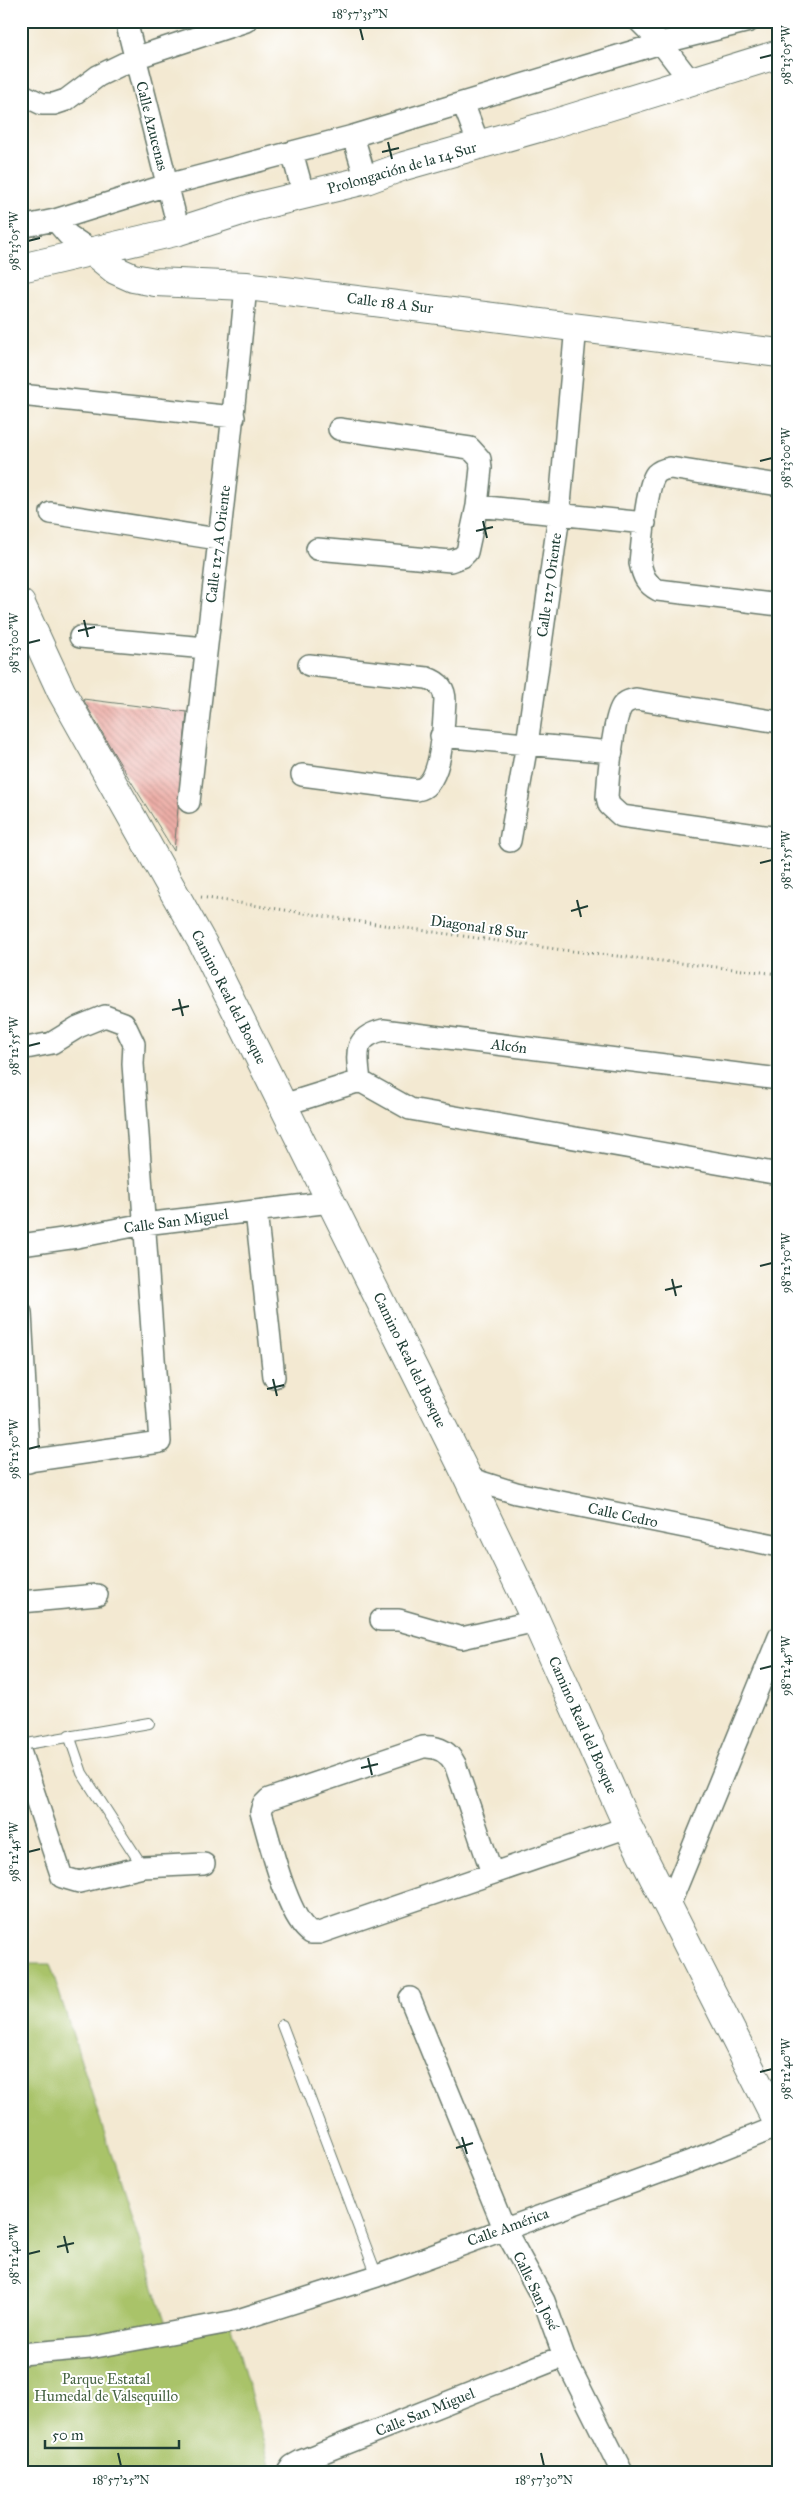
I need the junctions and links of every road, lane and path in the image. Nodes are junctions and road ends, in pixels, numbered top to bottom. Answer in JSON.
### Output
{"nodes":[{"id":1,"x":126,"y":21,"type":"edge"},
{"id":2,"x":246,"y":21,"type":"edge"},
{"id":3,"x":639,"y":21,"type":"edge"},
{"id":4,"x":749,"y":21,"type":"edge"},
{"id":5,"x":661,"y":43,"type":"junction"},
{"id":6,"x":779,"y":54,"type":"edge"},
{"id":7,"x":135,"y":58,"type":"junction"},
{"id":8,"x":691,"y":82,"type":"junction"},
{"id":9,"x":21,"y":94,"type":"edge"},
{"id":10,"x":463,"y":103,"type":"junction"},
{"id":11,"x":353,"y":136,"type":"junction"},
{"id":12,"x":479,"y":145,"type":"junction"},
{"id":13,"x":292,"y":152,"type":"junction"},
{"id":14,"x":366,"y":180,"type":"junction"},
{"id":15,"x":167,"y":185,"type":"junction"},
{"id":16,"x":304,"y":196,"type":"junction"},
{"id":17,"x":55,"y":220,"type":"junction"},
{"id":18,"x":21,"y":227,"type":"edge"},
{"id":19,"x":179,"y":231,"type":"junction"},
{"id":20,"x":93,"y":252,"type":"junction"},
{"id":21,"x":21,"y":268,"type":"edge"},
{"id":22,"x":246,"y":286,"type":"junction"},
{"id":23,"x":576,"y":326,"type":"junction"},
{"id":24,"x":779,"y":353,"type":"edge"},
{"id":25,"x":30,"y":396,"type":"dead end"},
{"id":26,"x":234,"y":417,"type":"junction"},
{"id":27,"x":339,"y":429,"type":"dead end"},
{"id":28,"x":779,"y":485,"type":"edge"},
{"id":29,"x":477,"y":506,"type":"junction"},
{"id":30,"x":51,"y":513,"type":"dead end"},
{"id":31,"x":559,"y":515,"type":"junction"},
{"id":32,"x":644,"y":522,"type":"junction"},
{"id":33,"x":218,"y":539,"type":"junction"},
{"id":34,"x":317,"y":549,"type":"dead end"},
{"id":35,"x":21,"y":604,"type":"edge"},
{"id":36,"x":779,"y":605,"type":"edge"},
{"id":37,"x":80,"y":636,"type":"dead end"},
{"id":38,"x":206,"y":648,"type":"junction"},
{"id":39,"x":309,"y":664,"type":"dead end"},
{"id":40,"x":779,"y":722,"type":"edge"},
{"id":41,"x":442,"y":736,"type":"junction"},
{"id":42,"x":527,"y":744,"type":"junction"},
{"id":43,"x":612,"y":752,"type":"junction"},
{"id":44,"x":302,"y":775,"type":"dead end"},
{"id":45,"x":190,"y":802,"type":"dead end"},
{"id":46,"x":779,"y":838,"type":"edge"},
{"id":47,"x":510,"y":841,"type":"dead end"},
{"id":48,"x":178,"y":899,"type":"junction"},
{"id":49,"x":779,"y":974,"type":"edge"},
{"id":50,"x":21,"y":1048,"type":"edge"},
{"id":51,"x":779,"y":1079,"type":"edge"},
{"id":52,"x":360,"y":1081,"type":"junction"},
{"id":53,"x":284,"y":1105,"type":"junction"},
{"id":54,"x":779,"y":1174,"type":"edge"},
{"id":55,"x":332,"y":1202,"type":"junction"},
{"id":56,"x":256,"y":1211,"type":"junction"},
{"id":57,"x":144,"y":1224,"type":"junction"},
{"id":58,"x":21,"y":1245,"type":"edge"},
{"id":59,"x":21,"y":1313,"type":"edge"},
{"id":60,"x":274,"y":1377,"type":"dead end"},
{"id":61,"x":25,"y":1462,"type":"edge"},
{"id":62,"x":468,"y":1478,"type":"junction"},
{"id":63,"x":779,"y":1546,"type":"edge"},
{"id":64,"x":97,"y":1596,"type":"dead end"},
{"id":65,"x":21,"y":1602,"type":"edge"},
{"id":66,"x":381,"y":1620,"type":"dead end"},
{"id":67,"x":536,"y":1621,"type":"junction"},
{"id":68,"x":779,"y":1637,"type":"edge"},
{"id":69,"x":149,"y":1723,"type":"dead end"},
{"id":70,"x":69,"y":1735,"type":"junction"},
{"id":71,"x":21,"y":1745,"type":"edge"},
{"id":72,"x":21,"y":1754,"type":"edge"},
{"id":73,"x":628,"y":1827,"type":"junction"},
{"id":74,"x":204,"y":1864,"type":"dead end"},
{"id":75,"x":143,"y":1867,"type":"junction"},
{"id":76,"x":492,"y":1873,"type":"junction"},
{"id":77,"x":668,"y":1908,"type":"junction"},
{"id":78,"x":410,"y":1998,"type":"dead end"},
{"id":79,"x":282,"y":2025,"type":"dead end"},
{"id":80,"x":779,"y":2126,"type":"edge"},
{"id":81,"x":504,"y":2228,"type":"junction"},
{"id":82,"x":376,"y":2276,"type":"junction"},
{"id":83,"x":21,"y":2354,"type":"edge"},
{"id":84,"x":564,"y":2356,"type":"junction"},
{"id":85,"x":288,"y":2472,"type":"edge"},
{"id":86,"x":622,"y":2472,"type":"edge"}],
"edges":[{"from":1,"to":7,"type":"street","name":"Calle Azucenas"},
{"from":2,"to":7,"type":"street"},
{"from":3,"to":5,"type":"street"},
{"from":4,"to":5,"type":"street"},
{"from":5,"to":8,"type":"street"},
{"from":5,"to":10,"type":"street"},
{"from":6,"to":8,"type":"street","name":"Prolongación de la 14 Sur"},
{"from":7,"to":9,"type":"street"},
{"from":7,"to":15,"type":"street","name":"Calle Azucenas"},
{"from":8,"to":12,"type":"street","name":"Prolongación de la 14 Sur"},
{"from":10,"to":11,"type":"street"},
{"from":10,"to":12,"type":"street"},
{"from":11,"to":13,"type":"street"},
{"from":11,"to":14,"type":"street"},
{"from":12,"to":14,"type":"street","name":"Prolongación de la 14 Sur"},
{"from":13,"to":15,"type":"street"},
{"from":13,"to":16,"type":"street"},
{"from":14,"to":16,"type":"street","name":"Prolongación de la 14 Sur"},
{"from":15,"to":17,"type":"street"},
{"from":15,"to":19,"type":"street","name":"Calle Azucenas"},
{"from":16,"to":19,"type":"street","name":"Prolongación de la 14 Sur"},
{"from":17,"to":18,"type":"street"},
{"from":17,"to":20,"type":"street","name":"Calle 18 A Sur"},
{"from":19,"to":20,"type":"street","name":"Prolongación de la 14 Sur"},
{"from":20,"to":21,"type":"street","name":"Prolongación de la 14 Sur"},
{"from":20,"to":22,"type":"street","name":"Calle 18 A Sur"},
{"from":22,"to":23,"type":"street","name":"Calle 18 A Sur"},
{"from":22,"to":26,"type":"street","name":"Calle 127 A Oriente"},
{"from":23,"to":24,"type":"street","name":"Calle 18 A Sur"},
{"from":23,"to":31,"type":"street","name":"Calle 127 Oriente"},
{"from":25,"to":26,"type":"street"},
{"from":26,"to":33,"type":"street","name":"Calle 127 A Oriente"},
{"from":27,"to":29,"type":"street"},
{"from":28,"to":32,"type":"street"},
{"from":29,"to":31,"type":"street"},
{"from":29,"to":34,"type":"street"},
{"from":30,"to":33,"type":"street"},
{"from":31,"to":32,"type":"street"},
{"from":31,"to":42,"type":"street","name":"Calle 127 Oriente"},
{"from":32,"to":36,"type":"street"},
{"from":33,"to":38,"type":"street","name":"Calle 127 A Oriente"},
{"from":35,"to":48,"type":"street","name":"Camino Real del Bosque"},
{"from":37,"to":38,"type":"street"},
{"from":38,"to":45,"type":"street","name":"Calle 127 A Oriente"},
{"from":39,"to":41,"type":"street"},
{"from":40,"to":43,"type":"street"},
{"from":41,"to":42,"type":"street"},
{"from":41,"to":44,"type":"street"},
{"from":42,"to":43,"type":"street"},
{"from":42,"to":47,"type":"street","name":"Calle 127 Oriente"},
{"from":43,"to":46,"type":"street"},
{"from":48,"to":49,"type":"path","name":"Diagonal 18 Sur"},
{"from":48,"to":53,"type":"street","name":"Camino Real del Bosque"},
{"from":50,"to":57,"type":"street"},
{"from":51,"to":52,"type":"street","name":"Alcón"},
{"from":52,"to":53,"type":"street"},
{"from":52,"to":54,"type":"street"},
{"from":53,"to":55,"type":"street","name":"Camino Real del Bosque"},
{"from":55,"to":56,"type":"street","name":"Calle San Miguel"},
{"from":55,"to":62,"type":"street","name":"Camino Real del Bosque"},
{"from":56,"to":57,"type":"street","name":"Calle San Miguel"},
{"from":56,"to":60,"type":"street"},
{"from":57,"to":58,"type":"street","name":"Calle San Miguel"},
{"from":57,"to":61,"type":"street"},
{"from":59,"to":61,"type":"street"},
{"from":62,"to":63,"type":"street","name":"Calle Cedro"},
{"from":62,"to":67,"type":"street","name":"Camino Real del Bosque"},
{"from":64,"to":65,"type":"street"},
{"from":66,"to":67,"type":"street"},
{"from":67,"to":73,"type":"street","name":"Camino Real del Bosque"},
{"from":68,"to":77,"type":"street"},
{"from":69,"to":70,"type":"lane"},
{"from":70,"to":71,"type":"lane"},
{"from":70,"to":75,"type":"lane"},
{"from":72,"to":75,"type":"street"},
{"from":73,"to":76,"type":"street"},
{"from":73,"to":77,"type":"street","name":"Camino Real del Bosque"},
{"from":74,"to":75,"type":"street"},
{"from":76,"to":76,"type":"street"},
{"from":77,"to":80,"type":"street","name":"Camino Real del Bosque"},
{"from":78,"to":81,"type":"street","name":"Calle San José"},
{"from":79,"to":82,"type":"lane"},
{"from":80,"to":81,"type":"street","name":"Calle América"},
{"from":81,"to":82,"type":"street","name":"Calle América"},
{"from":81,"to":84,"type":"street","name":"Calle San José"},
{"from":82,"to":83,"type":"street","name":"Calle América"},
{"from":84,"to":85,"type":"street","name":"Calle San Miguel"},
{"from":84,"to":86,"type":"street","name":"Calle San José"}]}
